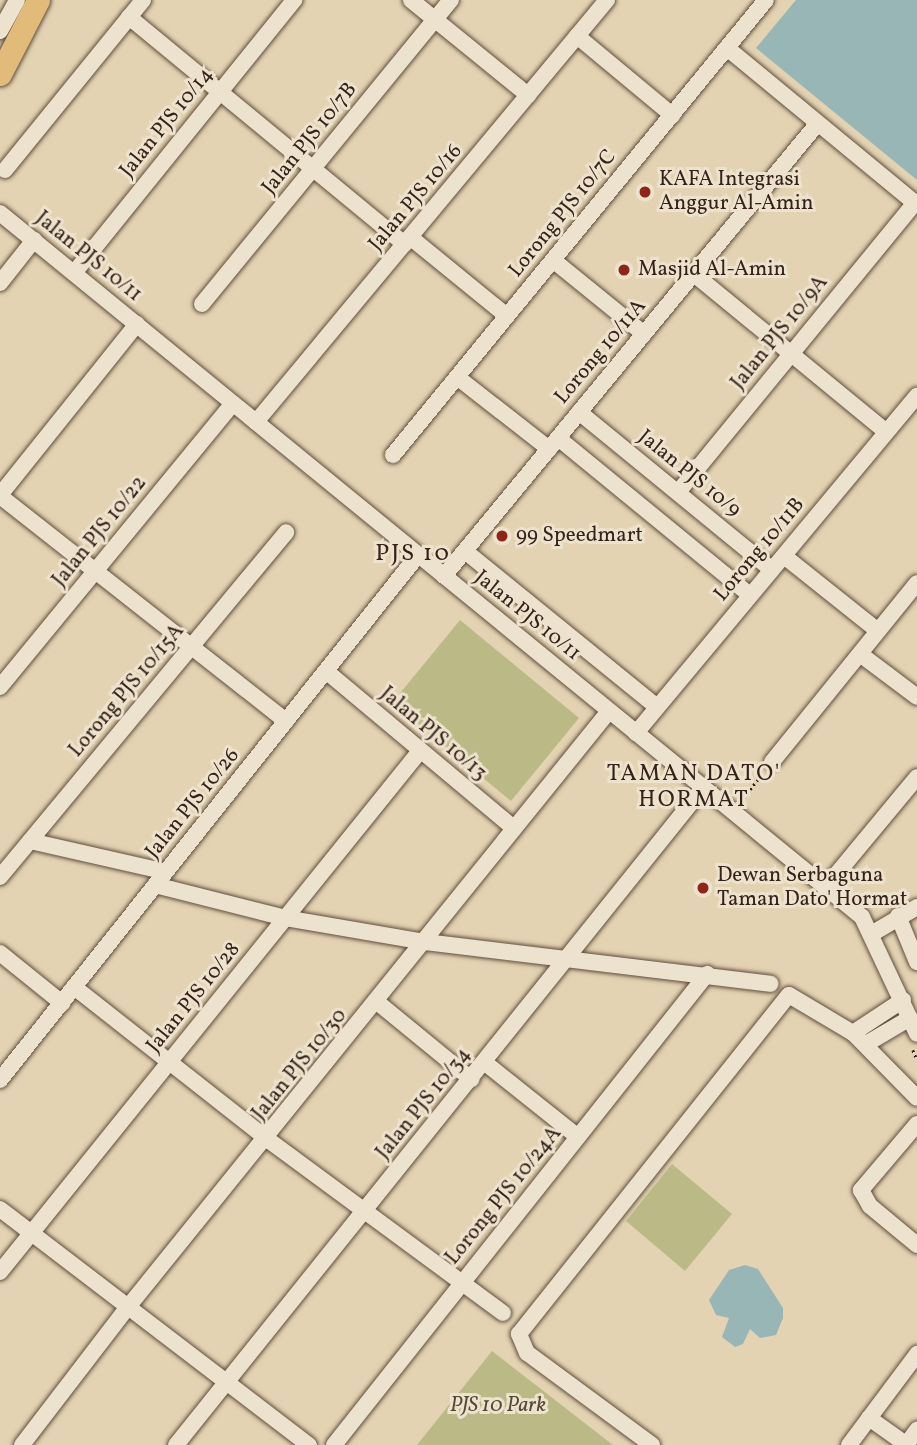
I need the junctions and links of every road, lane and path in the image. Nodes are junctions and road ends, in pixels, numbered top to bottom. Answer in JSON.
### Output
{"nodes":[{"id":1,"x":17,"y":0,"type":"edge"},
{"id":2,"x":38,"y":0,"type":"edge"},
{"id":3,"x":143,"y":0,"type":"edge"},
{"id":4,"x":294,"y":0,"type":"edge"},
{"id":5,"x":411,"y":0,"type":"edge"},
{"id":6,"x":451,"y":0,"type":"edge"},
{"id":7,"x":607,"y":0,"type":"edge"},
{"id":8,"x":766,"y":0,"type":"edge"},
{"id":9,"x":129,"y":17,"type":"junction"},
{"id":10,"x":435,"y":20,"type":"junction"},
{"id":11,"x":0,"y":31,"type":"edge"},
{"id":12,"x":577,"y":36,"type":"junction"},
{"id":13,"x":727,"y":48,"type":"junction"},
{"id":14,"x":0,"y":74,"type":"edge"},
{"id":15,"x":219,"y":91,"type":"junction"},
{"id":16,"x":528,"y":95,"type":"junction"},
{"id":17,"x":672,"y":115,"type":"junction"},
{"id":18,"x":818,"y":123,"type":"junction"},
{"id":19,"x":313,"y":169,"type":"junction"},
{"id":20,"x":5,"y":170,"type":"dead end"},
{"id":21,"x":0,"y":213,"type":"edge"},
{"id":22,"x":34,"y":240,"type":"junction"},
{"id":23,"x":407,"y":241,"type":"junction"},
{"id":24,"x":553,"y":260,"type":"junction"},
{"id":25,"x":74,"y":273,"type":"junction"},
{"id":26,"x":694,"y":274,"type":"junction"},
{"id":27,"x":0,"y":283,"type":"edge"},
{"id":28,"x":202,"y":304,"type":"dead end"},
{"id":29,"x":507,"y":316,"type":"junction"},
{"id":30,"x":136,"y":324,"type":"junction"},
{"id":31,"x":644,"y":334,"type":"junction"},
{"id":32,"x":789,"y":353,"type":"junction"},
{"id":33,"x":457,"y":377,"type":"junction"},
{"id":34,"x":917,"y":396,"type":"edge"},
{"id":35,"x":233,"y":403,"type":"junction"},
{"id":36,"x":579,"y":412,"type":"junction"},
{"id":37,"x":256,"y":422,"type":"junction"},
{"id":38,"x":885,"y":431,"type":"junction"},
{"id":39,"x":553,"y":444,"type":"junction"},
{"id":40,"x":393,"y":455,"type":"dead end"},
{"id":41,"x":678,"y":491,"type":"junction"},
{"id":42,"x":0,"y":495,"type":"edge"},
{"id":43,"x":286,"y":532,"type":"dead end"},
{"id":44,"x":465,"y":551,"type":"junction"},
{"id":45,"x":418,"y":555,"type":"junction"},
{"id":46,"x":783,"y":556,"type":"junction"},
{"id":47,"x":772,"y":570,"type":"junction"},
{"id":48,"x":94,"y":572,"type":"junction"},
{"id":49,"x":444,"y":576,"type":"junction"},
{"id":50,"x":917,"y":583,"type":"edge"},
{"id":51,"x":750,"y":595,"type":"junction"},
{"id":52,"x":878,"y":631,"type":"junction"},
{"id":53,"x":190,"y":649,"type":"junction"},
{"id":54,"x":860,"y":654,"type":"junction"},
{"id":55,"x":326,"y":671,"type":"junction"},
{"id":56,"x":0,"y":687,"type":"edge"},
{"id":57,"x":917,"y":697,"type":"edge"},
{"id":58,"x":657,"y":707,"type":"junction"},
{"id":59,"x":609,"y":711,"type":"junction"},
{"id":60,"x":286,"y":721,"type":"junction"},
{"id":61,"x":636,"y":733,"type":"junction"},
{"id":62,"x":420,"y":751,"type":"junction"},
{"id":63,"x":772,"y":762,"type":"joint"},
{"id":64,"x":917,"y":777,"type":"edge"},
{"id":65,"x":703,"y":788,"type":"junction"},
{"id":66,"x":732,"y":812,"type":"junction"},
{"id":67,"x":514,"y":828,"type":"junction"},
{"id":68,"x":30,"y":841,"type":"junction"},
{"id":69,"x":0,"y":877,"type":"edge"},
{"id":70,"x":160,"y":879,"type":"junction"},
{"id":71,"x":825,"y":888,"type":"junction"},
{"id":72,"x":917,"y":907,"type":"edge"},
{"id":73,"x":898,"y":916,"type":"junction"},
{"id":74,"x":285,"y":918,"type":"junction"},
{"id":75,"x":873,"y":933,"type":"junction"},
{"id":76,"x":425,"y":942,"type":"junction"},
{"id":77,"x":0,"y":953,"type":"edge"},
{"id":78,"x":565,"y":960,"type":"junction"},
{"id":79,"x":917,"y":962,"type":"edge"},
{"id":80,"x":707,"y":974,"type":"junction"},
{"id":81,"x":770,"y":984,"type":"dead end"},
{"id":82,"x":74,"y":987,"type":"junction"},
{"id":83,"x":903,"y":1000,"type":"junction"},
{"id":84,"x":377,"y":1002,"type":"junction"},
{"id":85,"x":62,"y":1003,"type":"junction"},
{"id":86,"x":905,"y":1021,"type":"junction"},
{"id":87,"x":853,"y":1033,"type":"junction"},
{"id":88,"x":917,"y":1034,"type":"edge"},
{"id":89,"x":866,"y":1044,"type":"junction"},
{"id":90,"x":917,"y":1059,"type":"edge"},
{"id":91,"x":169,"y":1062,"type":"junction"},
{"id":92,"x":484,"y":1062,"type":"junction"},
{"id":93,"x":471,"y":1079,"type":"junction"},
{"id":94,"x":0,"y":1080,"type":"edge"},
{"id":95,"x":917,"y":1098,"type":"edge"},
{"id":96,"x":917,"y":1124,"type":"edge"},
{"id":97,"x":578,"y":1137,"type":"junction"},
{"id":98,"x":268,"y":1139,"type":"junction"},
{"id":99,"x":0,"y":1209,"type":"edge"},
{"id":100,"x":365,"y":1211,"type":"junction"},
{"id":101,"x":32,"y":1233,"type":"junction"},
{"id":102,"x":917,"y":1245,"type":"edge"},
{"id":103,"x":0,"y":1272,"type":"edge"},
{"id":104,"x":462,"y":1283,"type":"junction"},
{"id":105,"x":128,"y":1307,"type":"junction"},
{"id":106,"x":503,"y":1312,"type":"dead end"},
{"id":107,"x":917,"y":1354,"type":"edge"},
{"id":108,"x":225,"y":1381,"type":"junction"},
{"id":109,"x":869,"y":1418,"type":"junction"},
{"id":110,"x":917,"y":1430,"type":"edge"},
{"id":111,"x":22,"y":1445,"type":"edge"},
{"id":112,"x":176,"y":1445,"type":"edge"},
{"id":113,"x":309,"y":1445,"type":"edge"},
{"id":114,"x":334,"y":1445,"type":"edge"},
{"id":115,"x":652,"y":1445,"type":"edge"},
{"id":116,"x":849,"y":1445,"type":"edge"},
{"id":117,"x":907,"y":1445,"type":"edge"}],
"edges":[{"from":1,"to":11,"type":"street"},
{"from":2,"to":14,"type":"highway"},
{"from":3,"to":9,"type":"street"},
{"from":4,"to":15,"type":"street","name":"Jalan PJS 10/14"},
{"from":5,"to":10,"type":"street"},
{"from":6,"to":10,"type":"street","name":"Jalan PJS 10/7B"},
{"from":7,"to":12,"type":"street","name":"Jalan PJS 10/16"},
{"from":8,"to":13,"type":"street","name":"Lorong PJS 10/7C"},
{"from":9,"to":15,"type":"street"},
{"from":9,"to":20,"type":"street"},
{"from":10,"to":16,"type":"street"},
{"from":10,"to":19,"type":"street","name":"Jalan PJS 10/7B"},
{"from":12,"to":16,"type":"street","name":"Jalan PJS 10/16"},
{"from":12,"to":17,"type":"street"},
{"from":13,"to":17,"type":"street","name":"Lorong PJS 10/7C"},
{"from":13,"to":18,"type":"street"},
{"from":15,"to":19,"type":"street"},
{"from":15,"to":25,"type":"street","name":"Jalan PJS 10/14"},
{"from":16,"to":23,"type":"street","name":"Jalan PJS 10/16"},
{"from":17,"to":24,"type":"street","name":"Lorong PJS 10/7C"},
{"from":18,"to":26,"type":"street","name":"Lorong 10/11A"},
{"from":18,"to":32,"type":"street","name":"Jalan PJS 10/9A"},
{"from":19,"to":23,"type":"street"},
{"from":19,"to":28,"type":"street","name":"Jalan PJS 10/7B"},
{"from":21,"to":22,"type":"street","name":"Jalan PJS 10/11"},
{"from":22,"to":25,"type":"street","name":"Jalan PJS 10/11"},
{"from":22,"to":27,"type":"street"},
{"from":23,"to":29,"type":"street"},
{"from":23,"to":37,"type":"street","name":"Jalan PJS 10/16"},
{"from":24,"to":29,"type":"street","name":"Lorong PJS 10/7C"},
{"from":24,"to":31,"type":"street"},
{"from":25,"to":30,"type":"street","name":"Jalan PJS 10/11"},
{"from":26,"to":31,"type":"street","name":"Lorong 10/11A"},
{"from":26,"to":32,"type":"street"},
{"from":29,"to":33,"type":"street","name":"Lorong PJS 10/7C"},
{"from":30,"to":35,"type":"street","name":"Jalan PJS 10/11"},
{"from":30,"to":42,"type":"street"},
{"from":31,"to":36,"type":"street","name":"Lorong 10/11A"},
{"from":32,"to":38,"type":"street"},
{"from":32,"to":41,"type":"street","name":"Jalan PJS 10/9A"},
{"from":33,"to":39,"type":"street"},
{"from":33,"to":40,"type":"street","name":"Lorong PJS 10/7C"},
{"from":34,"to":38,"type":"street","name":"Lorong 10/11B"},
{"from":35,"to":37,"type":"street","name":"Jalan PJS 10/11"},
{"from":35,"to":48,"type":"street","name":"Jalan PJS 10/22"},
{"from":36,"to":39,"type":"street","name":"Lorong 10/11A"},
{"from":36,"to":41,"type":"street","name":"Jalan PJS 10/9"},
{"from":37,"to":45,"type":"street","name":"Jalan PJS 10/11"},
{"from":38,"to":46,"type":"street","name":"Lorong 10/11B"},
{"from":39,"to":44,"type":"street","name":"Lorong 10/11A"},
{"from":39,"to":51,"type":"street"},
{"from":41,"to":47,"type":"street","name":"Jalan PJS 10/9"},
{"from":42,"to":48,"type":"street"},
{"from":43,"to":53,"type":"street","name":"Lorong PJS 10/15A"},
{"from":44,"to":49,"type":"street","name":"Lorong 10/11A"},
{"from":44,"to":58,"type":"street"},
{"from":45,"to":49,"type":"street","name":"Jalan PJS 10/11"},
{"from":45,"to":55,"type":"street","name":"Jalan PJS 10/26"},
{"from":46,"to":47,"type":"street","name":"Lorong 10/11B"},
{"from":46,"to":52,"type":"street"},
{"from":47,"to":51,"type":"street","name":"Lorong 10/11B"},
{"from":48,"to":53,"type":"street"},
{"from":48,"to":56,"type":"street","name":"Jalan PJS 10/22"},
{"from":49,"to":59,"type":"street","name":"Jalan PJS 10/11"},
{"from":50,"to":52,"type":"street"},
{"from":51,"to":58,"type":"street","name":"Lorong 10/11B"},
{"from":52,"to":54,"type":"street"},
{"from":53,"to":60,"type":"street"},
{"from":53,"to":68,"type":"street","name":"Lorong PJS 10/15A"},
{"from":54,"to":57,"type":"street"},
{"from":54,"to":63,"type":"street"},
{"from":55,"to":60,"type":"street","name":"Jalan PJS 10/26"},
{"from":55,"to":62,"type":"street","name":"Jalan PJS 10/13"},
{"from":58,"to":61,"type":"street","name":"Lorong 10/11B"},
{"from":59,"to":61,"type":"street","name":"Jalan PJS 10/11"},
{"from":59,"to":67,"type":"street","name":"Jalan PJS 10/30"},
{"from":60,"to":70,"type":"street","name":"Jalan PJS 10/26"},
{"from":61,"to":65,"type":"street","name":"Jalan PJS 10/11"},
{"from":62,"to":67,"type":"street","name":"Jalan PJS 10/13"},
{"from":62,"to":74,"type":"street","name":"Jalan PJS 10/28"},
{"from":63,"to":66,"type":"path"},
{"from":64,"to":71,"type":"street"},
{"from":65,"to":66,"type":"street","name":"Jalan PJS 10/11"},
{"from":65,"to":78,"type":"street","name":"Jalan PJS 10/34"},
{"from":66,"to":71,"type":"street","name":"Jalan PJS 10/11"},
{"from":67,"to":76,"type":"street","name":"Jalan PJS 10/30"},
{"from":68,"to":69,"type":"street","name":"Lorong PJS 10/15A"},
{"from":68,"to":70,"type":"street"},
{"from":70,"to":74,"type":"street"},
{"from":70,"to":82,"type":"street","name":"Jalan PJS 10/26"},
{"from":71,"to":75,"type":"street","name":"Jalan PJS 10/11"},
{"from":72,"to":73,"type":"street"},
{"from":73,"to":75,"type":"street"},
{"from":73,"to":79,"type":"street"},
{"from":74,"to":76,"type":"street"},
{"from":74,"to":91,"type":"street","name":"Jalan PJS 10/28"},
{"from":75,"to":83,"type":"street","name":"Jalan PJS 10/11"},
{"from":76,"to":78,"type":"street"},
{"from":76,"to":84,"type":"street","name":"Jalan PJS 10/30"},
{"from":77,"to":85,"type":"street"},
{"from":78,"to":80,"type":"street"},
{"from":78,"to":92,"type":"street","name":"Jalan PJS 10/34"},
{"from":80,"to":81,"type":"street"},
{"from":80,"to":97,"type":"street","name":"Lorong PJS 10/24A"},
{"from":82,"to":85,"type":"street","name":"Jalan PJS 10/26"},
{"from":82,"to":91,"type":"street"},
{"from":83,"to":86,"type":"street","name":"Jalan PJS 10/11"},
{"from":83,"to":87,"type":"street"},
{"from":84,"to":93,"type":"street"},
{"from":84,"to":98,"type":"street","name":"Jalan PJS 10/30"},
{"from":85,"to":94,"type":"street","name":"Jalan PJS 10/26"},
{"from":86,"to":88,"type":"street","name":"Jalan PJS 10/11"},
{"from":86,"to":89,"type":"street"},
{"from":86,"to":90,"type":"path"},
{"from":87,"to":89,"type":"street"},
{"from":87,"to":115,"type":"street"},
{"from":89,"to":95,"type":"street"},
{"from":91,"to":98,"type":"street"},
{"from":91,"to":101,"type":"street","name":"Jalan PJS 10/28"},
{"from":92,"to":93,"type":"street","name":"Jalan PJS 10/34"},
{"from":92,"to":97,"type":"street"},
{"from":93,"to":100,"type":"street","name":"Jalan PJS 10/34"},
{"from":96,"to":102,"type":"street"},
{"from":97,"to":104,"type":"street","name":"Lorong PJS 10/24A"},
{"from":98,"to":100,"type":"street"},
{"from":98,"to":105,"type":"street","name":"Jalan PJS 10/30"},
{"from":99,"to":101,"type":"street"},
{"from":100,"to":104,"type":"street"},
{"from":100,"to":108,"type":"street","name":"Jalan PJS 10/34"},
{"from":101,"to":103,"type":"street","name":"Jalan PJS 10/28"},
{"from":101,"to":105,"type":"street"},
{"from":104,"to":106,"type":"street"},
{"from":104,"to":114,"type":"street","name":"Lorong PJS 10/24A"},
{"from":105,"to":108,"type":"street"},
{"from":105,"to":111,"type":"street","name":"Jalan PJS 10/30"},
{"from":107,"to":109,"type":"street"},
{"from":108,"to":112,"type":"street","name":"Jalan PJS 10/34"},
{"from":108,"to":113,"type":"street"},
{"from":109,"to":116,"type":"street"},
{"from":109,"to":117,"type":"street"},
{"from":110,"to":117,"type":"street"}]}
